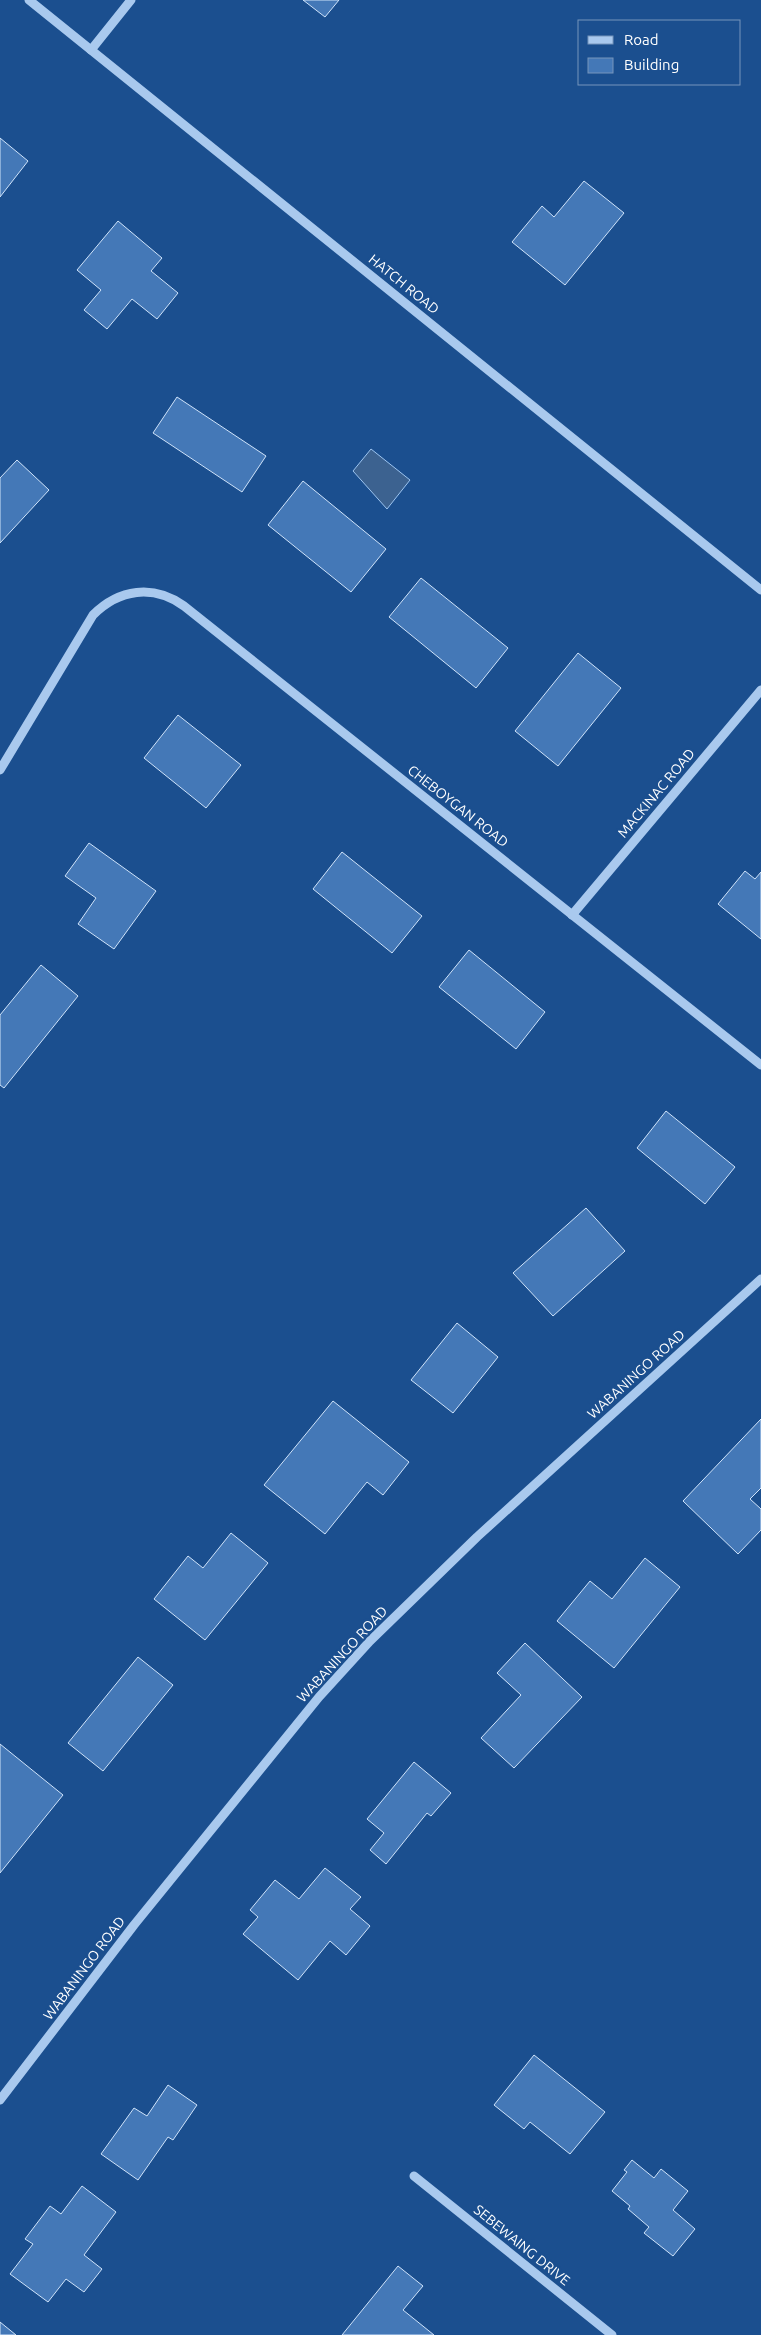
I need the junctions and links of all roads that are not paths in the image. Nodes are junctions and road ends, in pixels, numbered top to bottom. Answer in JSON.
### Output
{"nodes":[{"id":1,"x":29,"y":0,"type":"edge"},
{"id":2,"x":131,"y":0,"type":"edge"},
{"id":3,"x":91,"y":50,"type":"junction"},
{"id":4,"x":761,"y":590,"type":"edge"},
{"id":5,"x":761,"y":690,"type":"edge"},
{"id":6,"x":0,"y":770,"type":"edge"},
{"id":7,"x":572,"y":915,"type":"junction"},
{"id":8,"x":761,"y":1065,"type":"edge"},
{"id":9,"x":761,"y":1279,"type":"edge"},
{"id":10,"x":0,"y":2100,"type":"edge"},
{"id":11,"x":414,"y":2176,"type":"dead end"},
{"id":12,"x":612,"y":2335,"type":"edge"}],
"edges":[{"from":1,"to":3,"type":"street","name":"HATCH ROAD"},
{"from":2,"to":3,"type":"street"},
{"from":3,"to":4,"type":"street","name":"HATCH ROAD"},
{"from":5,"to":7,"type":"street","name":"MACKINAC ROAD"},
{"from":6,"to":7,"type":"street","name":"CHEBOYGAN ROAD"},
{"from":7,"to":8,"type":"street","name":"CHEBOYGAN ROAD"},
{"from":9,"to":10,"type":"street","name":"WABANINGO ROAD"},
{"from":11,"to":12,"type":"street","name":"SEBEWAING DRIVE"}]}
